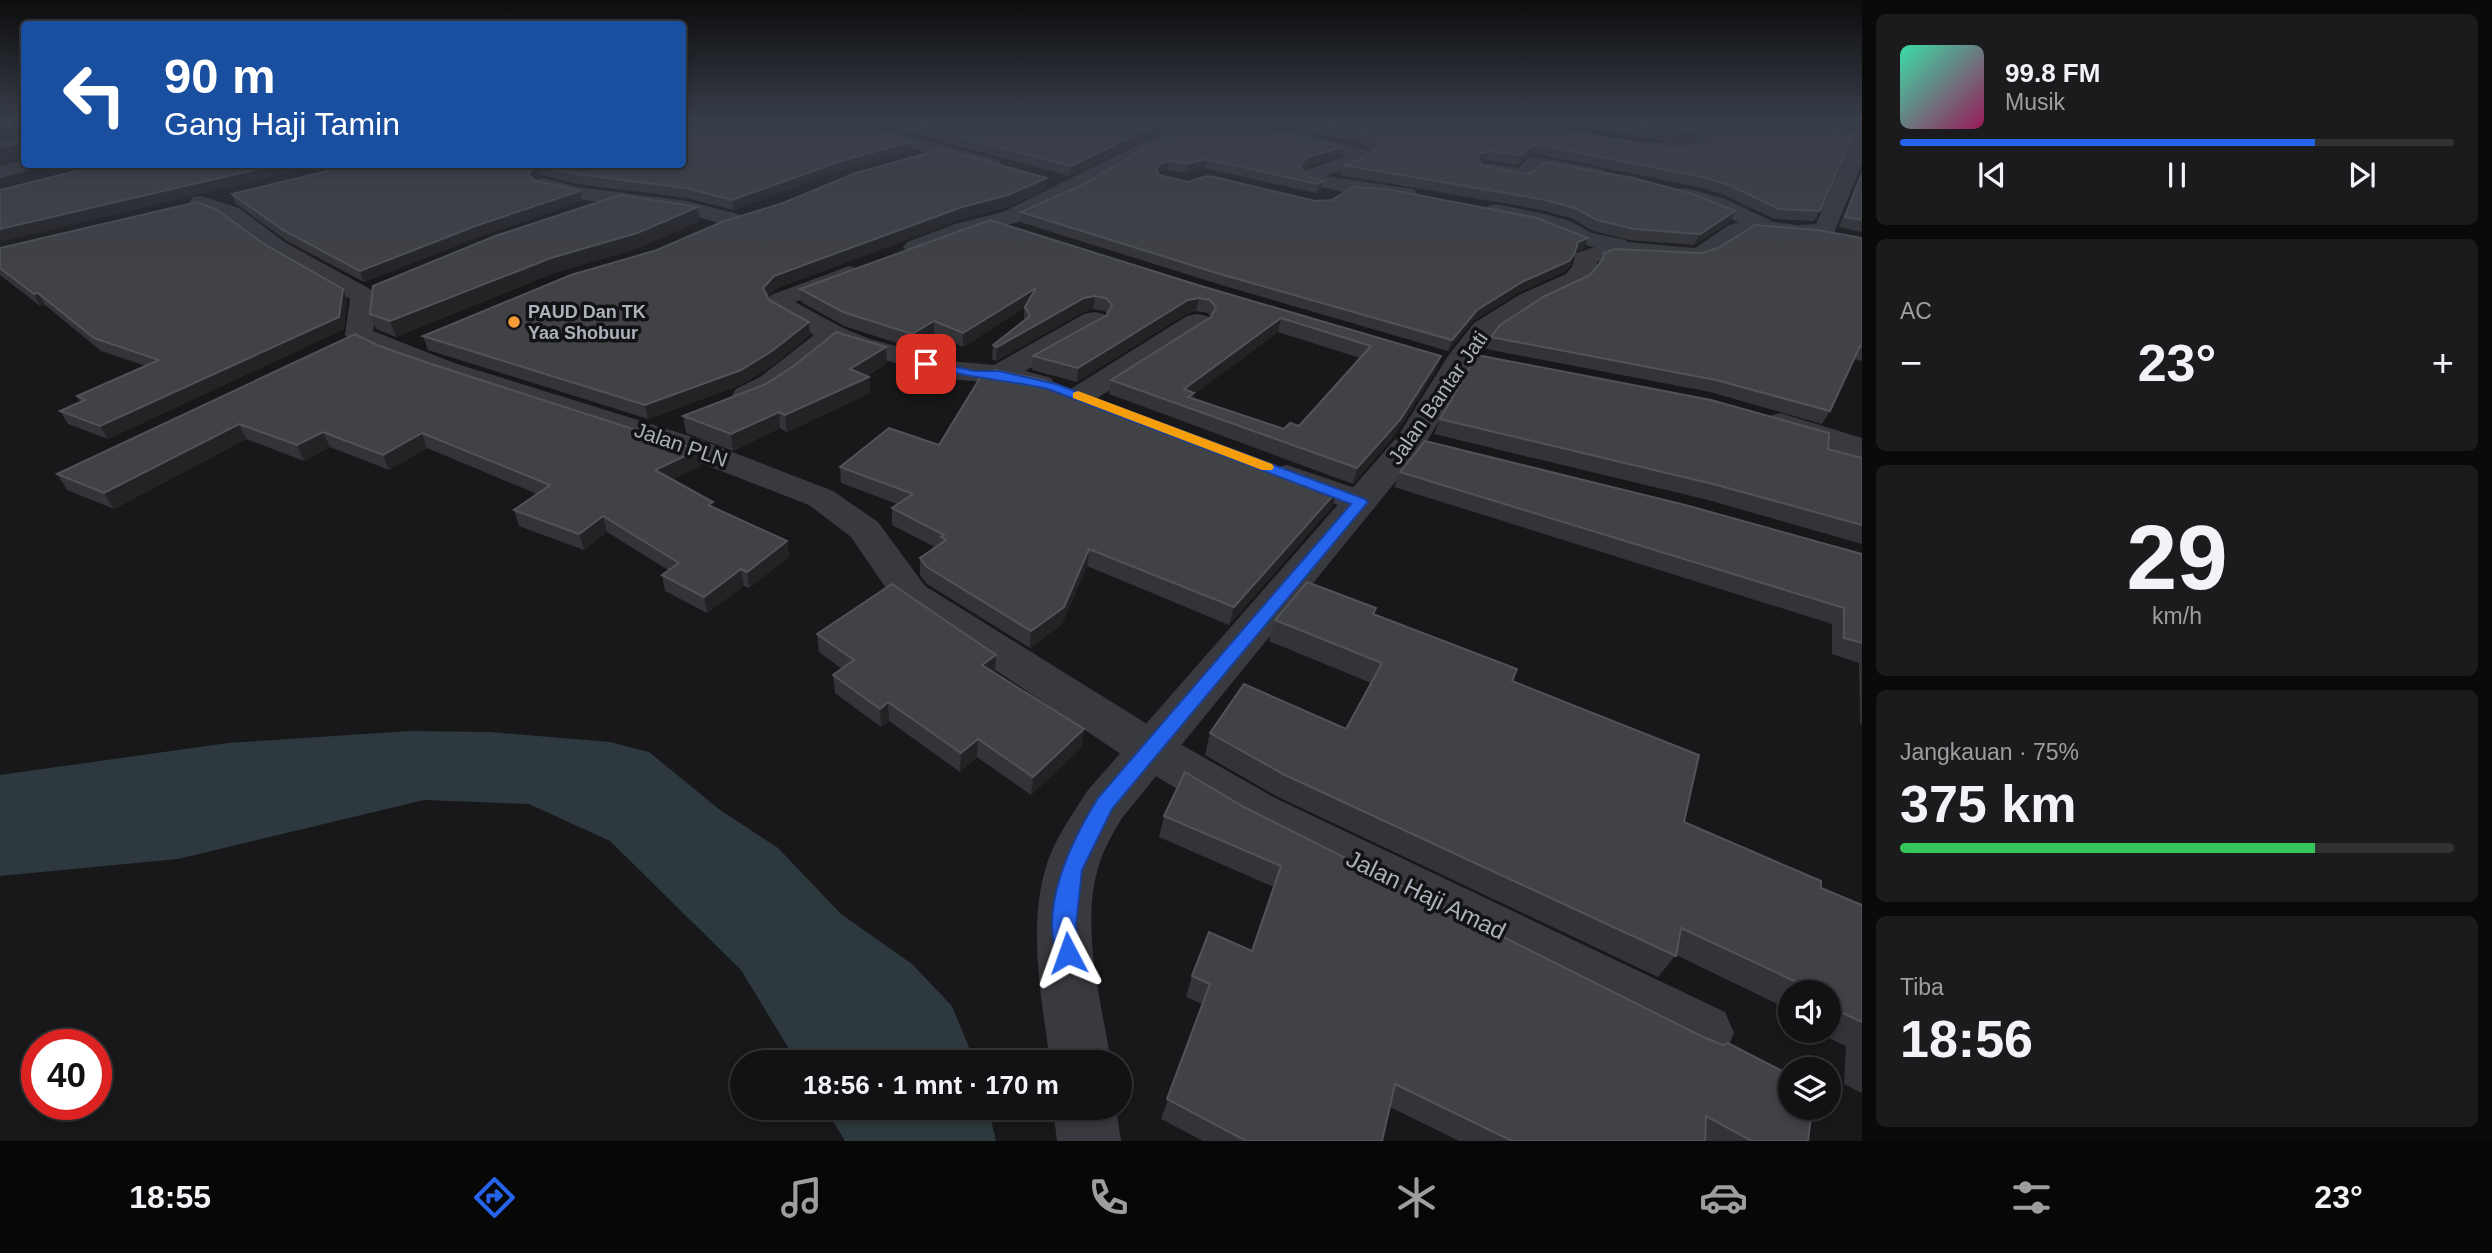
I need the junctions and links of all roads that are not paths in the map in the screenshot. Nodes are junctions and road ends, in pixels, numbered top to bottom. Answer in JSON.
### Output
{"nodes":[{"id":1,"x":1084,"y":173,"type":"edge"},
{"id":2,"x":1315,"y":173,"type":"edge"},
{"id":3,"x":1409,"y":173,"type":"edge"},
{"id":4,"x":1483,"y":173,"type":"edge"},
{"id":5,"x":1525,"y":173,"type":"edge"},
{"id":6,"x":1590,"y":173,"type":"edge"},
{"id":7,"x":1846,"y":173,"type":"edge"},
{"id":8,"x":1613,"y":178,"type":"edge"},
{"id":9,"x":542,"y":184,"type":"edge"},
{"id":10,"x":1347,"y":187,"type":"junction"},
{"id":11,"x":1664,"y":189,"type":"edge"},
{"id":12,"x":1384,"y":190,"type":"junction"},
{"id":13,"x":242,"y":192,"type":"edge"},
{"id":14,"x":1421,"y":197,"type":"edge"},
{"id":15,"x":624,"y":198,"type":"junction"},
{"id":16,"x":1320,"y":202,"type":"edge"},
{"id":17,"x":1472,"y":207,"type":"edge"},
{"id":18,"x":569,"y":216,"type":"edge"},
{"id":19,"x":994,"y":223,"type":"junction"},
{"id":20,"x":1764,"y":226,"type":"junction"},
{"id":21,"x":1812,"y":232,"type":"junction"},
{"id":22,"x":1030,"y":234,"type":"edge"},
{"id":23,"x":693,"y":235,"type":"edge"},
{"id":24,"x":1849,"y":239,"type":"edge"},
{"id":25,"x":1618,"y":245,"type":"junction"},
{"id":26,"x":1094,"y":320,"type":"edge"},
{"id":27,"x":1196,"y":322,"type":"dead end"},
{"id":28,"x":833,"y":334,"type":"junction"},
{"id":29,"x":429,"y":335,"type":"edge"},
{"id":30,"x":393,"y":351,"type":"junction"},
{"id":31,"x":999,"y":374,"type":"junction"},
{"id":32,"x":1080,"y":396,"type":"junction"},
{"id":33,"x":722,"y":404,"type":"edge"},
{"id":34,"x":1114,"y":409,"type":"edge"},
{"id":35,"x":1751,"y":414,"type":"edge"},
{"id":36,"x":686,"y":418,"type":"edge"},
{"id":37,"x":647,"y":434,"type":"junction"},
{"id":38,"x":1862,"y":448,"type":"edge"},
{"id":39,"x":1257,"y":464,"type":"edge"},
{"id":40,"x":1360,"y":502,"type":"junction"},
{"id":41,"x":1151,"y":750,"type":"junction"},
{"id":42,"x":1704,"y":1033,"type":"dead end"},
{"id":43,"x":1079,"y":1050,"type":"edge"},
{"id":44,"x":1086,"y":1120,"type":"edge"},
{"id":45,"x":1089,"y":1141,"type":"edge"}],
"edges":[{"from":1,"to":19,"type":"street"},
{"from":2,"to":10,"type":"street"},
{"from":3,"to":12,"type":"street"},
{"from":4,"to":5,"type":"street"},
{"from":6,"to":8,"type":"street"},
{"from":7,"to":21,"type":"street"},
{"from":9,"to":15,"type":"street"},
{"from":10,"to":12,"type":"street"},
{"from":10,"to":16,"type":"street"},
{"from":11,"to":20,"type":"street"},
{"from":12,"to":14,"type":"street"},
{"from":13,"to":30,"type":"street","name":"Jalan PLN"},
{"from":15,"to":18,"type":"street"},
{"from":15,"to":23,"type":"street"},
{"from":17,"to":25,"type":"street"},
{"from":19,"to":22,"type":"street"},
{"from":19,"to":28,"type":"street"},
{"from":20,"to":21,"type":"street"},
{"from":20,"to":25,"type":"street"},
{"from":21,"to":24,"type":"street"},
{"from":25,"to":40,"type":"street","name":"Jalan Bantar Jati"},
{"from":26,"to":31,"type":"street"},
{"from":27,"to":32,"type":"street"},
{"from":28,"to":31,"type":"street"},
{"from":28,"to":33,"type":"street"},
{"from":29,"to":30,"type":"street"},
{"from":30,"to":37,"type":"street","name":"Jalan PLN"},
{"from":31,"to":32,"type":"street"},
{"from":32,"to":34,"type":"street"},
{"from":35,"to":38,"type":"street"},
{"from":36,"to":37,"type":"street"},
{"from":37,"to":41,"type":"street","name":"Jalan PLN"},
{"from":39,"to":40,"type":"street"},
{"from":40,"to":41,"type":"street","name":"Jalan Bantar Jati"},
{"from":41,"to":42,"type":"street","name":"Jalan Haji Amad"},
{"from":41,"to":43,"type":"street","name":"Jalan Bantar Jati"},
{"from":44,"to":45,"type":"street"}]}
